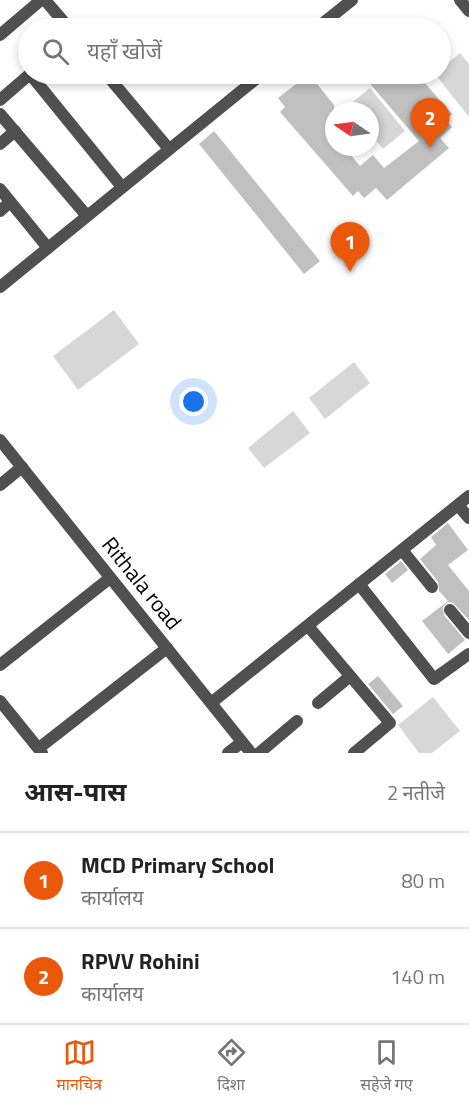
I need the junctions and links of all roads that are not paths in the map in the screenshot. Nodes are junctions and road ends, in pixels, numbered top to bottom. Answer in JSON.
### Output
{"nodes":[{"id":1,"x":43,"y":0,"type":"edge"},
{"id":2,"x":352,"y":0,"type":"edge"},
{"id":3,"x":460,"y":0,"type":"edge"},
{"id":4,"x":469,"y":11,"type":"edge"},
{"id":5,"x":20,"y":18,"type":"edge"},
{"id":6,"x":60,"y":18,"type":"edge"},
{"id":7,"x":330,"y":18,"type":"edge"},
{"id":8,"x":18,"y":20,"type":"edge"},
{"id":9,"x":0,"y":34,"type":"edge"},
{"id":10,"x":18,"y":84,"type":"edge"},
{"id":11,"x":38,"y":84,"type":"edge"},
{"id":12,"x":114,"y":84,"type":"edge"},
{"id":13,"x":250,"y":84,"type":"edge"},
{"id":14,"x":0,"y":100,"type":"edge"},
{"id":15,"x":0,"y":114,"type":"edge"},
{"id":16,"x":15,"y":131,"type":"junction"},
{"id":17,"x":0,"y":144,"type":"edge"},
{"id":18,"x":169,"y":149,"type":"junction"},
{"id":19,"x":122,"y":187,"type":"junction"},
{"id":20,"x":0,"y":189,"type":"edge"},
{"id":21,"x":10,"y":202,"type":"junction"},
{"id":22,"x":0,"y":211,"type":"edge"},
{"id":23,"x":87,"y":216,"type":"junction"},
{"id":24,"x":48,"y":248,"type":"junction"},
{"id":25,"x":0,"y":287,"type":"edge"},
{"id":26,"x":0,"y":440,"type":"edge"},
{"id":27,"x":22,"y":467,"type":"junction"},
{"id":28,"x":0,"y":485,"type":"edge"},
{"id":29,"x":469,"y":496,"type":"edge"},
{"id":30,"x":458,"y":505,"type":"junction"},
{"id":31,"x":469,"y":518,"type":"edge"},
{"id":32,"x":402,"y":550,"type":"junction"},
{"id":33,"x":110,"y":578,"type":"junction"},
{"id":34,"x":359,"y":584,"type":"junction"},
{"id":35,"x":432,"y":587,"type":"dead end"},
{"id":36,"x":450,"y":610,"type":"dead end"},
{"id":37,"x":308,"y":626,"type":"junction"},
{"id":38,"x":469,"y":633,"type":"edge"},
{"id":39,"x":167,"y":648,"type":"junction"},
{"id":40,"x":469,"y":654,"type":"edge"},
{"id":41,"x":0,"y":666,"type":"edge"},
{"id":42,"x":349,"y":677,"type":"junction"},
{"id":43,"x":0,"y":701,"type":"edge"},
{"id":44,"x":211,"y":703,"type":"junction"},
{"id":45,"x":318,"y":703,"type":"dead end"},
{"id":46,"x":297,"y":721,"type":"dead end"},
{"id":47,"x":242,"y":742,"type":"junction"},
{"id":48,"x":40,"y":751,"type":"edge"},
{"id":49,"x":228,"y":753,"type":"edge"},
{"id":50,"x":251,"y":753,"type":"edge"},
{"id":51,"x":259,"y":753,"type":"edge"},
{"id":52,"x":354,"y":753,"type":"edge"}],
"edges":[{"from":1,"to":5,"type":"street"},
{"from":1,"to":6,"type":"street"},
{"from":2,"to":7,"type":"street"},
{"from":3,"to":4,"type":"street"},
{"from":8,"to":9,"type":"street"},
{"from":10,"to":14,"type":"street"},
{"from":11,"to":19,"type":"street"},
{"from":12,"to":18,"type":"street"},
{"from":13,"to":18,"type":"street"},
{"from":15,"to":16,"type":"street"},
{"from":16,"to":17,"type":"street"},
{"from":16,"to":23,"type":"street"},
{"from":18,"to":19,"type":"street"},
{"from":19,"to":23,"type":"street"},
{"from":20,"to":21,"type":"street"},
{"from":21,"to":22,"type":"street"},
{"from":21,"to":24,"type":"street"},
{"from":23,"to":24,"type":"street"},
{"from":24,"to":25,"type":"street"},
{"from":26,"to":27,"type":"street","name":"Rithala road"},
{"from":27,"to":28,"type":"street"},
{"from":27,"to":33,"type":"street","name":"Rithala road"},
{"from":29,"to":30,"type":"street"},
{"from":30,"to":31,"type":"street"},
{"from":30,"to":32,"type":"street"},
{"from":32,"to":34,"type":"street"},
{"from":32,"to":35,"type":"street"},
{"from":33,"to":39,"type":"street","name":"Rithala road"},
{"from":33,"to":41,"type":"street"},
{"from":34,"to":37,"type":"street"},
{"from":34,"to":40,"type":"street"},
{"from":36,"to":38,"type":"street"},
{"from":37,"to":42,"type":"street"},
{"from":37,"to":44,"type":"street"},
{"from":39,"to":44,"type":"street","name":"Rithala road"},
{"from":39,"to":48,"type":"street"},
{"from":42,"to":45,"type":"street"},
{"from":42,"to":52,"type":"street"},
{"from":43,"to":48,"type":"street"},
{"from":44,"to":47,"type":"street","name":"Rithala road"},
{"from":46,"to":51,"type":"street"},
{"from":47,"to":49,"type":"street"},
{"from":47,"to":50,"type":"street","name":"Rithala road"}]}
